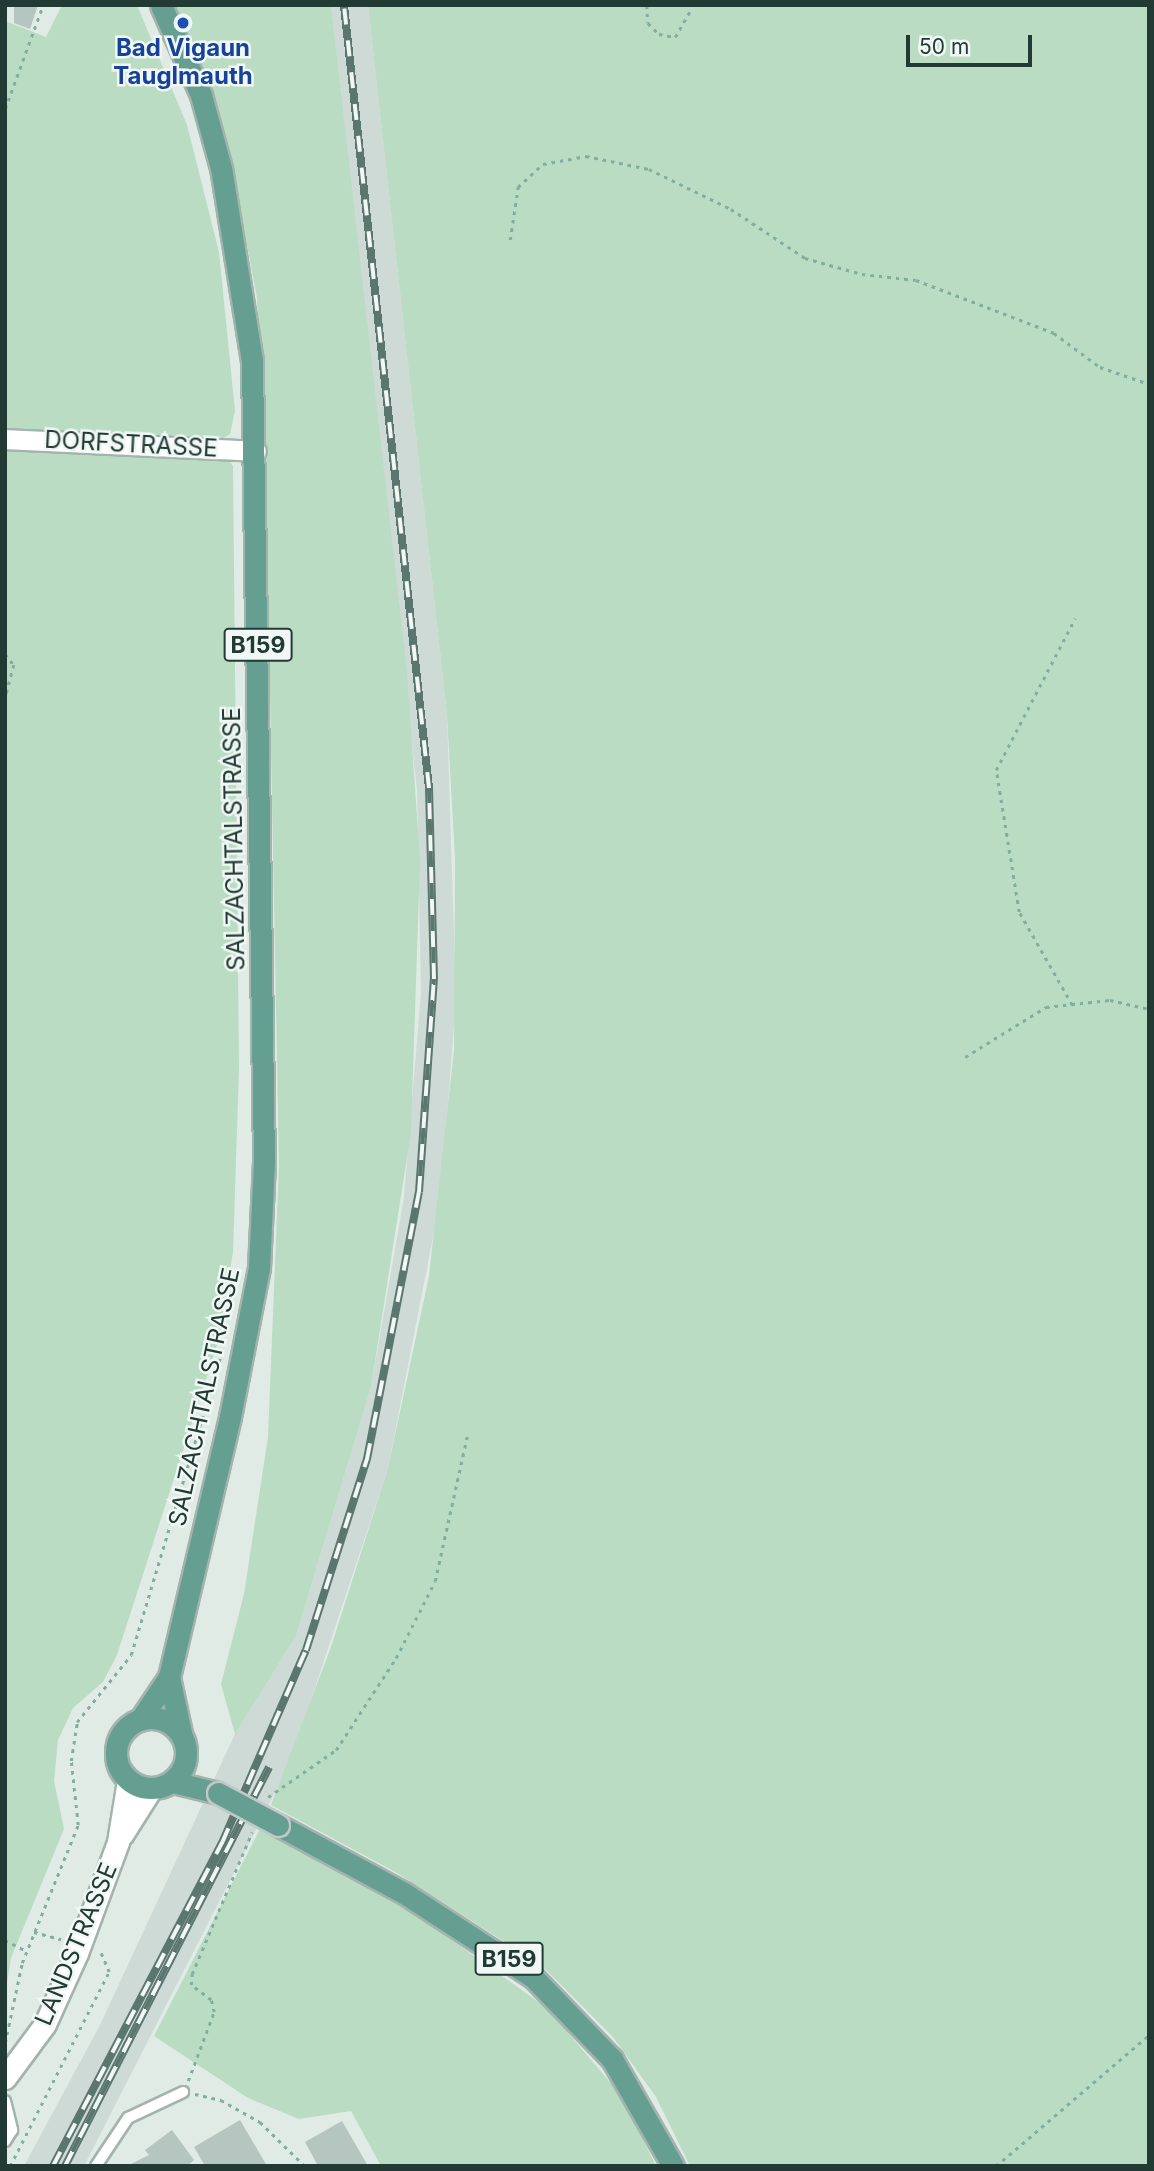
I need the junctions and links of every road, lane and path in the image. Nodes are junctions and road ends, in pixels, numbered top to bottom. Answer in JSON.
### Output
{"nodes":[{"id":1,"x":43,"y":5,"type":"edge"},
{"id":2,"x":161,"y":5,"type":"edge"},
{"id":3,"x":646,"y":5,"type":"edge"},
{"id":4,"x":690,"y":11,"type":"dead end"},
{"id":5,"x":5,"y":109,"type":"edge"},
{"id":6,"x":510,"y":240,"type":"dead end"},
{"id":7,"x":1149,"y":384,"type":"edge"},
{"id":8,"x":5,"y":439,"type":"edge"},
{"id":9,"x":256,"y":451,"type":"junction"},
{"id":10,"x":1075,"y":618,"type":"dead end"},
{"id":11,"x":5,"y":654,"type":"edge"},
{"id":12,"x":5,"y":699,"type":"edge"},
{"id":13,"x":1072,"y":1005,"type":"junction"},
{"id":14,"x":1149,"y":1009,"type":"edge"},
{"id":15,"x":965,"y":1056,"type":"dead end"},
{"id":16,"x":5,"y":1308,"type":"edge"},
{"id":17,"x":224,"y":1343,"type":"dead end"},
{"id":18,"x":5,"y":1377,"type":"edge"},
{"id":19,"x":467,"y":1437,"type":"dead end"},
{"id":20,"x":169,"y":1677,"type":"junction"},
{"id":21,"x":140,"y":1720,"type":"junction"},
{"id":22,"x":181,"y":1733,"type":"junction"},
{"id":23,"x":186,"y":1761,"type":"junction"},
{"id":24,"x":128,"y":1780,"type":"junction"},
{"id":25,"x":173,"y":1782,"type":"junction"},
{"id":26,"x":151,"y":1788,"type":"junction"},
{"id":27,"x":218,"y":1793,"type":"junction"},
{"id":28,"x":263,"y":1807,"type":"dead end"},
{"id":29,"x":255,"y":1826,"type":"dead end"},
{"id":30,"x":118,"y":1842,"type":"junction"},
{"id":31,"x":34,"y":1932,"type":"junction"},
{"id":32,"x":71,"y":1937,"type":"dead end"},
{"id":33,"x":5,"y":1940,"type":"edge"},
{"id":34,"x":93,"y":1945,"type":"dead end"},
{"id":35,"x":27,"y":1951,"type":"junction"},
{"id":36,"x":1149,"y":2035,"type":"edge"},
{"id":37,"x":5,"y":2043,"type":"edge"},
{"id":38,"x":5,"y":2078,"type":"edge"},
{"id":39,"x":183,"y":2092,"type":"junction"},
{"id":40,"x":5,"y":2101,"type":"edge"},
{"id":41,"x":5,"y":2141,"type":"edge"},
{"id":42,"x":10,"y":2166,"type":"edge"},
{"id":43,"x":96,"y":2166,"type":"edge"},
{"id":44,"x":305,"y":2166,"type":"edge"},
{"id":45,"x":673,"y":2166,"type":"edge"},
{"id":46,"x":996,"y":2166,"type":"edge"}],
"edges":[{"from":1,"to":5,"type":"path"},
{"from":2,"to":9,"type":"main road","name":"SALZACHTALSTRASSE","number":"B159"},
{"from":3,"to":4,"type":"path"},
{"from":6,"to":7,"type":"path"},
{"from":8,"to":9,"type":"street","name":"DORFSTRASSE"},
{"from":9,"to":20,"type":"main road","name":"SALZACHTALSTRASSE","number":"B159"},
{"from":10,"to":13,"type":"path"},
{"from":11,"to":12,"type":"path"},
{"from":13,"to":14,"type":"path"},
{"from":13,"to":15,"type":"path"},
{"from":16,"to":18,"type":"path"},
{"from":17,"to":31,"type":"path"},
{"from":19,"to":28,"type":"path"},
{"from":20,"to":21,"type":"main road","name":"SALZACHTALSTRASSE","number":"B159"},
{"from":20,"to":22,"type":"main road","name":"SALZACHTALSTRASSE","number":"B159"},
{"from":21,"to":22,"type":"main road"},
{"from":21,"to":24,"type":"main road","name":"SALZACHTALSTRASSE","number":"B159"},
{"from":22,"to":23,"type":"main road","name":"SALZACHTALSTRASSE","number":"B159"},
{"from":23,"to":25,"type":"main road"},
{"from":23,"to":27,"type":"main road","number":"B159"},
{"from":24,"to":26,"type":"main road"},
{"from":24,"to":30,"type":"street","name":"LANDSTRASSE"},
{"from":25,"to":26,"type":"main road","number":"B159"},
{"from":25,"to":27,"type":"main road","number":"B159"},
{"from":26,"to":30,"type":"street","name":"LANDSTRASSE"},
{"from":27,"to":45,"type":"main road","number":"B159","bridge":true},
{"from":29,"to":39,"type":"path"},
{"from":30,"to":38,"type":"street","name":"LANDSTRASSE"},
{"from":31,"to":32,"type":"path"},
{"from":31,"to":35,"type":"path"},
{"from":33,"to":35,"type":"path"},
{"from":34,"to":42,"type":"path"},
{"from":35,"to":37,"type":"path"},
{"from":36,"to":46,"type":"path"},
{"from":39,"to":43,"type":"lane"},
{"from":39,"to":44,"type":"path"},
{"from":40,"to":41,"type":"lane"}]}
